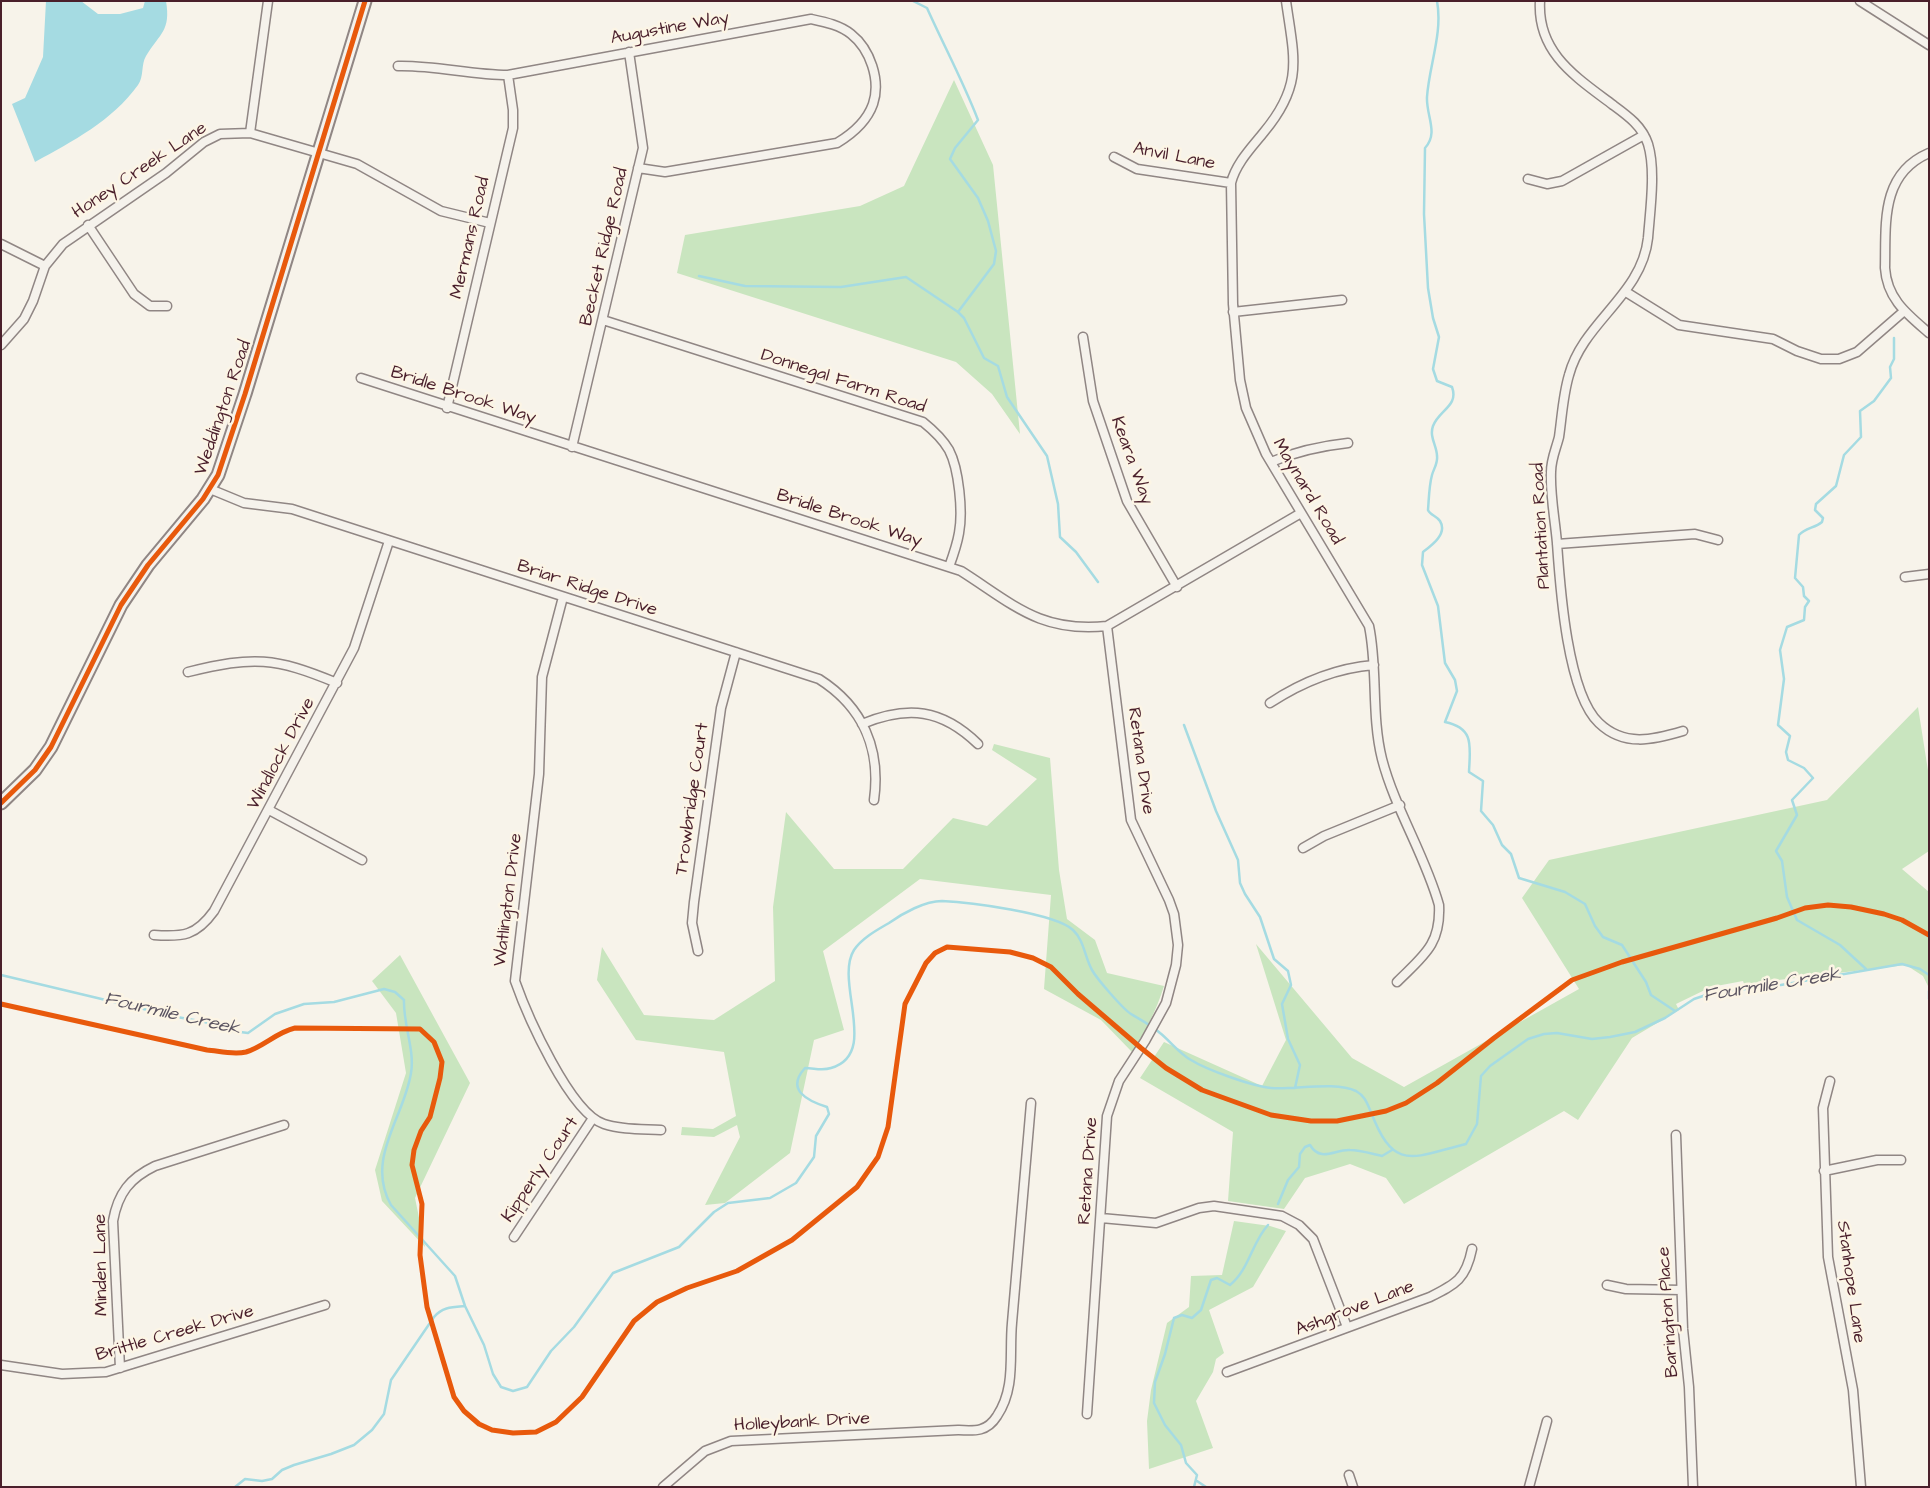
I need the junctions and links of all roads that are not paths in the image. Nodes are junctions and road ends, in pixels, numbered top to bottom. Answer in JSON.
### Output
{"nodes":[{"id":1,"x":268,"y":1,"type":"edge"},
{"id":2,"x":365,"y":1,"type":"edge"},
{"id":3,"x":1286,"y":1,"type":"edge"},
{"id":4,"x":1540,"y":1,"type":"edge"},
{"id":5,"x":1860,"y":1,"type":"edge"},
{"id":6,"x":1929,"y":45,"type":"edge"},
{"id":7,"x":629,"y":52,"type":"junction"},
{"id":8,"x":398,"y":66,"type":"dead end"},
{"id":9,"x":508,"y":74,"type":"junction"},
{"id":10,"x":250,"y":133,"type":"junction"},
{"id":11,"x":1644,"y":135,"type":"junction"},
{"id":12,"x":1929,"y":153,"type":"edge"},
{"id":13,"x":318,"y":154,"type":"junction"},
{"id":14,"x":1114,"y":157,"type":"dead end"},
{"id":15,"x":638,"y":168,"type":"junction"},
{"id":16,"x":1528,"y":179,"type":"dead end"},
{"id":17,"x":1231,"y":183,"type":"junction"},
{"id":18,"x":490,"y":223,"type":"junction"},
{"id":19,"x":88,"y":225,"type":"junction"},
{"id":20,"x":1,"y":244,"type":"edge"},
{"id":21,"x":45,"y":266,"type":"junction"},
{"id":22,"x":1626,"y":292,"type":"junction"},
{"id":23,"x":1342,"y":300,"type":"dead end"},
{"id":24,"x":167,"y":306,"type":"dead end"},
{"id":25,"x":1234,"y":312,"type":"junction"},
{"id":26,"x":1903,"y":312,"type":"junction"},
{"id":27,"x":603,"y":320,"type":"junction"},
{"id":28,"x":1929,"y":333,"type":"edge"},
{"id":29,"x":1083,"y":337,"type":"dead end"},
{"id":30,"x":1,"y":346,"type":"edge"},
{"id":31,"x":361,"y":378,"type":"dead end"},
{"id":32,"x":447,"y":408,"type":"junction"},
{"id":33,"x":1348,"y":443,"type":"dead end"},
{"id":34,"x":572,"y":447,"type":"junction"},
{"id":35,"x":1271,"y":462,"type":"junction"},
{"id":36,"x":210,"y":489,"type":"junction"},
{"id":37,"x":1301,"y":513,"type":"junction"},
{"id":38,"x":1718,"y":540,"type":"dead end"},
{"id":39,"x":389,"y":541,"type":"junction"},
{"id":40,"x":1557,"y":544,"type":"junction"},
{"id":41,"x":949,"y":567,"type":"junction"},
{"id":42,"x":1929,"y":574,"type":"edge"},
{"id":43,"x":1905,"y":577,"type":"dead end"},
{"id":44,"x":1176,"y":587,"type":"junction"},
{"id":45,"x":563,"y":597,"type":"junction"},
{"id":46,"x":1107,"y":626,"type":"junction"},
{"id":47,"x":736,"y":652,"type":"junction"},
{"id":48,"x":1374,"y":665,"type":"junction"},
{"id":49,"x":188,"y":672,"type":"dead end"},
{"id":50,"x":337,"y":683,"type":"junction"},
{"id":51,"x":1270,"y":702,"type":"dead end"},
{"id":52,"x":862,"y":724,"type":"junction"},
{"id":53,"x":1683,"y":731,"type":"dead end"},
{"id":54,"x":978,"y":744,"type":"dead end"},
{"id":55,"x":874,"y":800,"type":"dead end"},
{"id":56,"x":1,"y":803,"type":"edge"},
{"id":57,"x":1400,"y":805,"type":"junction"},
{"id":58,"x":269,"y":810,"type":"junction"},
{"id":59,"x":1303,"y":848,"type":"dead end"},
{"id":60,"x":362,"y":860,"type":"dead end"},
{"id":61,"x":154,"y":935,"type":"dead end"},
{"id":62,"x":698,"y":950,"type":"dead end"},
{"id":63,"x":1397,"y":982,"type":"dead end"},
{"id":64,"x":1830,"y":1081,"type":"dead end"},
{"id":65,"x":1031,"y":1103,"type":"dead end"},
{"id":66,"x":594,"y":1118,"type":"junction"},
{"id":67,"x":284,"y":1125,"type":"dead end"},
{"id":68,"x":661,"y":1130,"type":"dead end"},
{"id":69,"x":1676,"y":1135,"type":"dead end"},
{"id":70,"x":1902,"y":1160,"type":"dead end"},
{"id":71,"x":1824,"y":1171,"type":"junction"},
{"id":72,"x":1101,"y":1218,"type":"junction"},
{"id":73,"x":514,"y":1237,"type":"dead end"},
{"id":74,"x":1472,"y":1249,"type":"dead end"},
{"id":75,"x":1607,"y":1285,"type":"dead end"},
{"id":76,"x":1681,"y":1290,"type":"junction"},
{"id":77,"x":325,"y":1305,"type":"dead end"},
{"id":78,"x":1347,"y":1327,"type":"junction"},
{"id":79,"x":1,"y":1365,"type":"edge"},
{"id":80,"x":120,"y":1368,"type":"junction"},
{"id":81,"x":1227,"y":1372,"type":"dead end"},
{"id":82,"x":1087,"y":1414,"type":"dead end"},
{"id":83,"x":1546,"y":1421,"type":"dead end"},
{"id":84,"x":1349,"y":1476,"type":"dead end"},
{"id":85,"x":663,"y":1487,"type":"edge"},
{"id":86,"x":1352,"y":1487,"type":"edge"},
{"id":87,"x":1529,"y":1487,"type":"edge"},
{"id":88,"x":1693,"y":1487,"type":"edge"},
{"id":89,"x":1861,"y":1487,"type":"edge"}],
"edges":[{"from":1,"to":10,"type":"street"},
{"from":2,"to":13,"type":"main road","name":"Weddington Road"},
{"from":3,"to":17,"type":"street","name":"Maynard Road"},
{"from":4,"to":11,"type":"street","name":"Plantation Road"},
{"from":5,"to":6,"type":"street"},
{"from":7,"to":9,"type":"street","name":"Augustine Way"},
{"from":7,"to":15,"type":"street","name":"Becket Ridge Road"},
{"from":7,"to":15,"type":"street","name":"Augustine Way"},
{"from":8,"to":9,"type":"street","name":"Augustine Way"},
{"from":9,"to":18,"type":"street","name":"Mermans Road"},
{"from":10,"to":13,"type":"street","name":"Honey Creek Lane"},
{"from":10,"to":19,"type":"street","name":"Honey Creek Lane"},
{"from":11,"to":16,"type":"street"},
{"from":11,"to":22,"type":"street","name":"Plantation Road"},
{"from":12,"to":26,"type":"street"},
{"from":13,"to":18,"type":"street","name":"Honey Creek Lane"},
{"from":13,"to":36,"type":"main road","name":"Weddington Road"},
{"from":14,"to":17,"type":"street","name":"Anvil Lane"},
{"from":15,"to":27,"type":"street","name":"Becket Ridge Road"},
{"from":17,"to":25,"type":"street","name":"Maynard Road"},
{"from":18,"to":32,"type":"street","name":"Mermans Road"},
{"from":19,"to":21,"type":"street","name":"Honey Creek Lane"},
{"from":19,"to":24,"type":"street"},
{"from":20,"to":21,"type":"street"},
{"from":21,"to":30,"type":"street","name":"Honey Creek Lane"},
{"from":22,"to":26,"type":"street"},
{"from":22,"to":40,"type":"street","name":"Plantation Road"},
{"from":23,"to":25,"type":"street"},
{"from":25,"to":35,"type":"street","name":"Maynard Road"},
{"from":26,"to":28,"type":"street"},
{"from":27,"to":34,"type":"street","name":"Becket Ridge Road"},
{"from":27,"to":41,"type":"street","name":"Donnegal Farm Road"},
{"from":29,"to":44,"type":"street","name":"Keara Way"},
{"from":31,"to":32,"type":"street","name":"Bridle Brook Way"},
{"from":32,"to":34,"type":"street","name":"Bridle Brook Way"},
{"from":33,"to":35,"type":"street"},
{"from":34,"to":41,"type":"street","name":"Bridle Brook Way"},
{"from":35,"to":37,"type":"street","name":"Maynard Road"},
{"from":36,"to":39,"type":"street","name":"Briar Ridge Drive"},
{"from":36,"to":56,"type":"main road","name":"Weddington Road"},
{"from":37,"to":44,"type":"street","name":"Bridle Brook Way"},
{"from":37,"to":48,"type":"street","name":"Maynard Road"},
{"from":38,"to":40,"type":"street"},
{"from":39,"to":45,"type":"street","name":"Briar Ridge Drive"},
{"from":39,"to":50,"type":"street","name":"Windlock Drive"},
{"from":40,"to":53,"type":"street","name":"Plantation Road"},
{"from":41,"to":46,"type":"street","name":"Bridle Brook Way"},
{"from":42,"to":43,"type":"street"},
{"from":44,"to":46,"type":"street","name":"Bridle Brook Way"},
{"from":45,"to":47,"type":"street","name":"Briar Ridge Drive"},
{"from":45,"to":66,"type":"street","name":"Watlington Drive"},
{"from":46,"to":72,"type":"street","name":"Retana Drive"},
{"from":47,"to":52,"type":"street","name":"Briar Ridge Drive"},
{"from":47,"to":62,"type":"street","name":"Trowbridge Court"},
{"from":48,"to":51,"type":"street"},
{"from":48,"to":57,"type":"street","name":"Maynard Road"},
{"from":49,"to":50,"type":"street"},
{"from":50,"to":58,"type":"street","name":"Windlock Drive"},
{"from":52,"to":54,"type":"street"},
{"from":52,"to":55,"type":"street","name":"Briar Ridge Drive"},
{"from":57,"to":59,"type":"street"},
{"from":57,"to":63,"type":"street","name":"Maynard Road"},
{"from":58,"to":60,"type":"street"},
{"from":58,"to":61,"type":"street","name":"Windlock Drive"},
{"from":64,"to":71,"type":"street","name":"Stanhope Lane"},
{"from":65,"to":85,"type":"street","name":"Holleybank Drive"},
{"from":66,"to":68,"type":"street","name":"Watlington Drive"},
{"from":66,"to":73,"type":"street","name":"Kipperly Court"},
{"from":67,"to":80,"type":"street","name":"Minden Lane"},
{"from":69,"to":76,"type":"street","name":"Barington Place"},
{"from":70,"to":71,"type":"street"},
{"from":71,"to":89,"type":"street","name":"Stanhope Lane"},
{"from":72,"to":78,"type":"street"},
{"from":72,"to":82,"type":"street","name":"Retana Drive"},
{"from":74,"to":78,"type":"street","name":"Ashgrove Lane"},
{"from":75,"to":76,"type":"street"},
{"from":76,"to":88,"type":"street","name":"Barington Place"},
{"from":77,"to":80,"type":"street","name":"Brittle Creek Drive"},
{"from":78,"to":81,"type":"street","name":"Ashgrove Lane"},
{"from":79,"to":80,"type":"street","name":"Brittle Creek Drive"},
{"from":83,"to":87,"type":"street"},
{"from":84,"to":86,"type":"street"}]}
